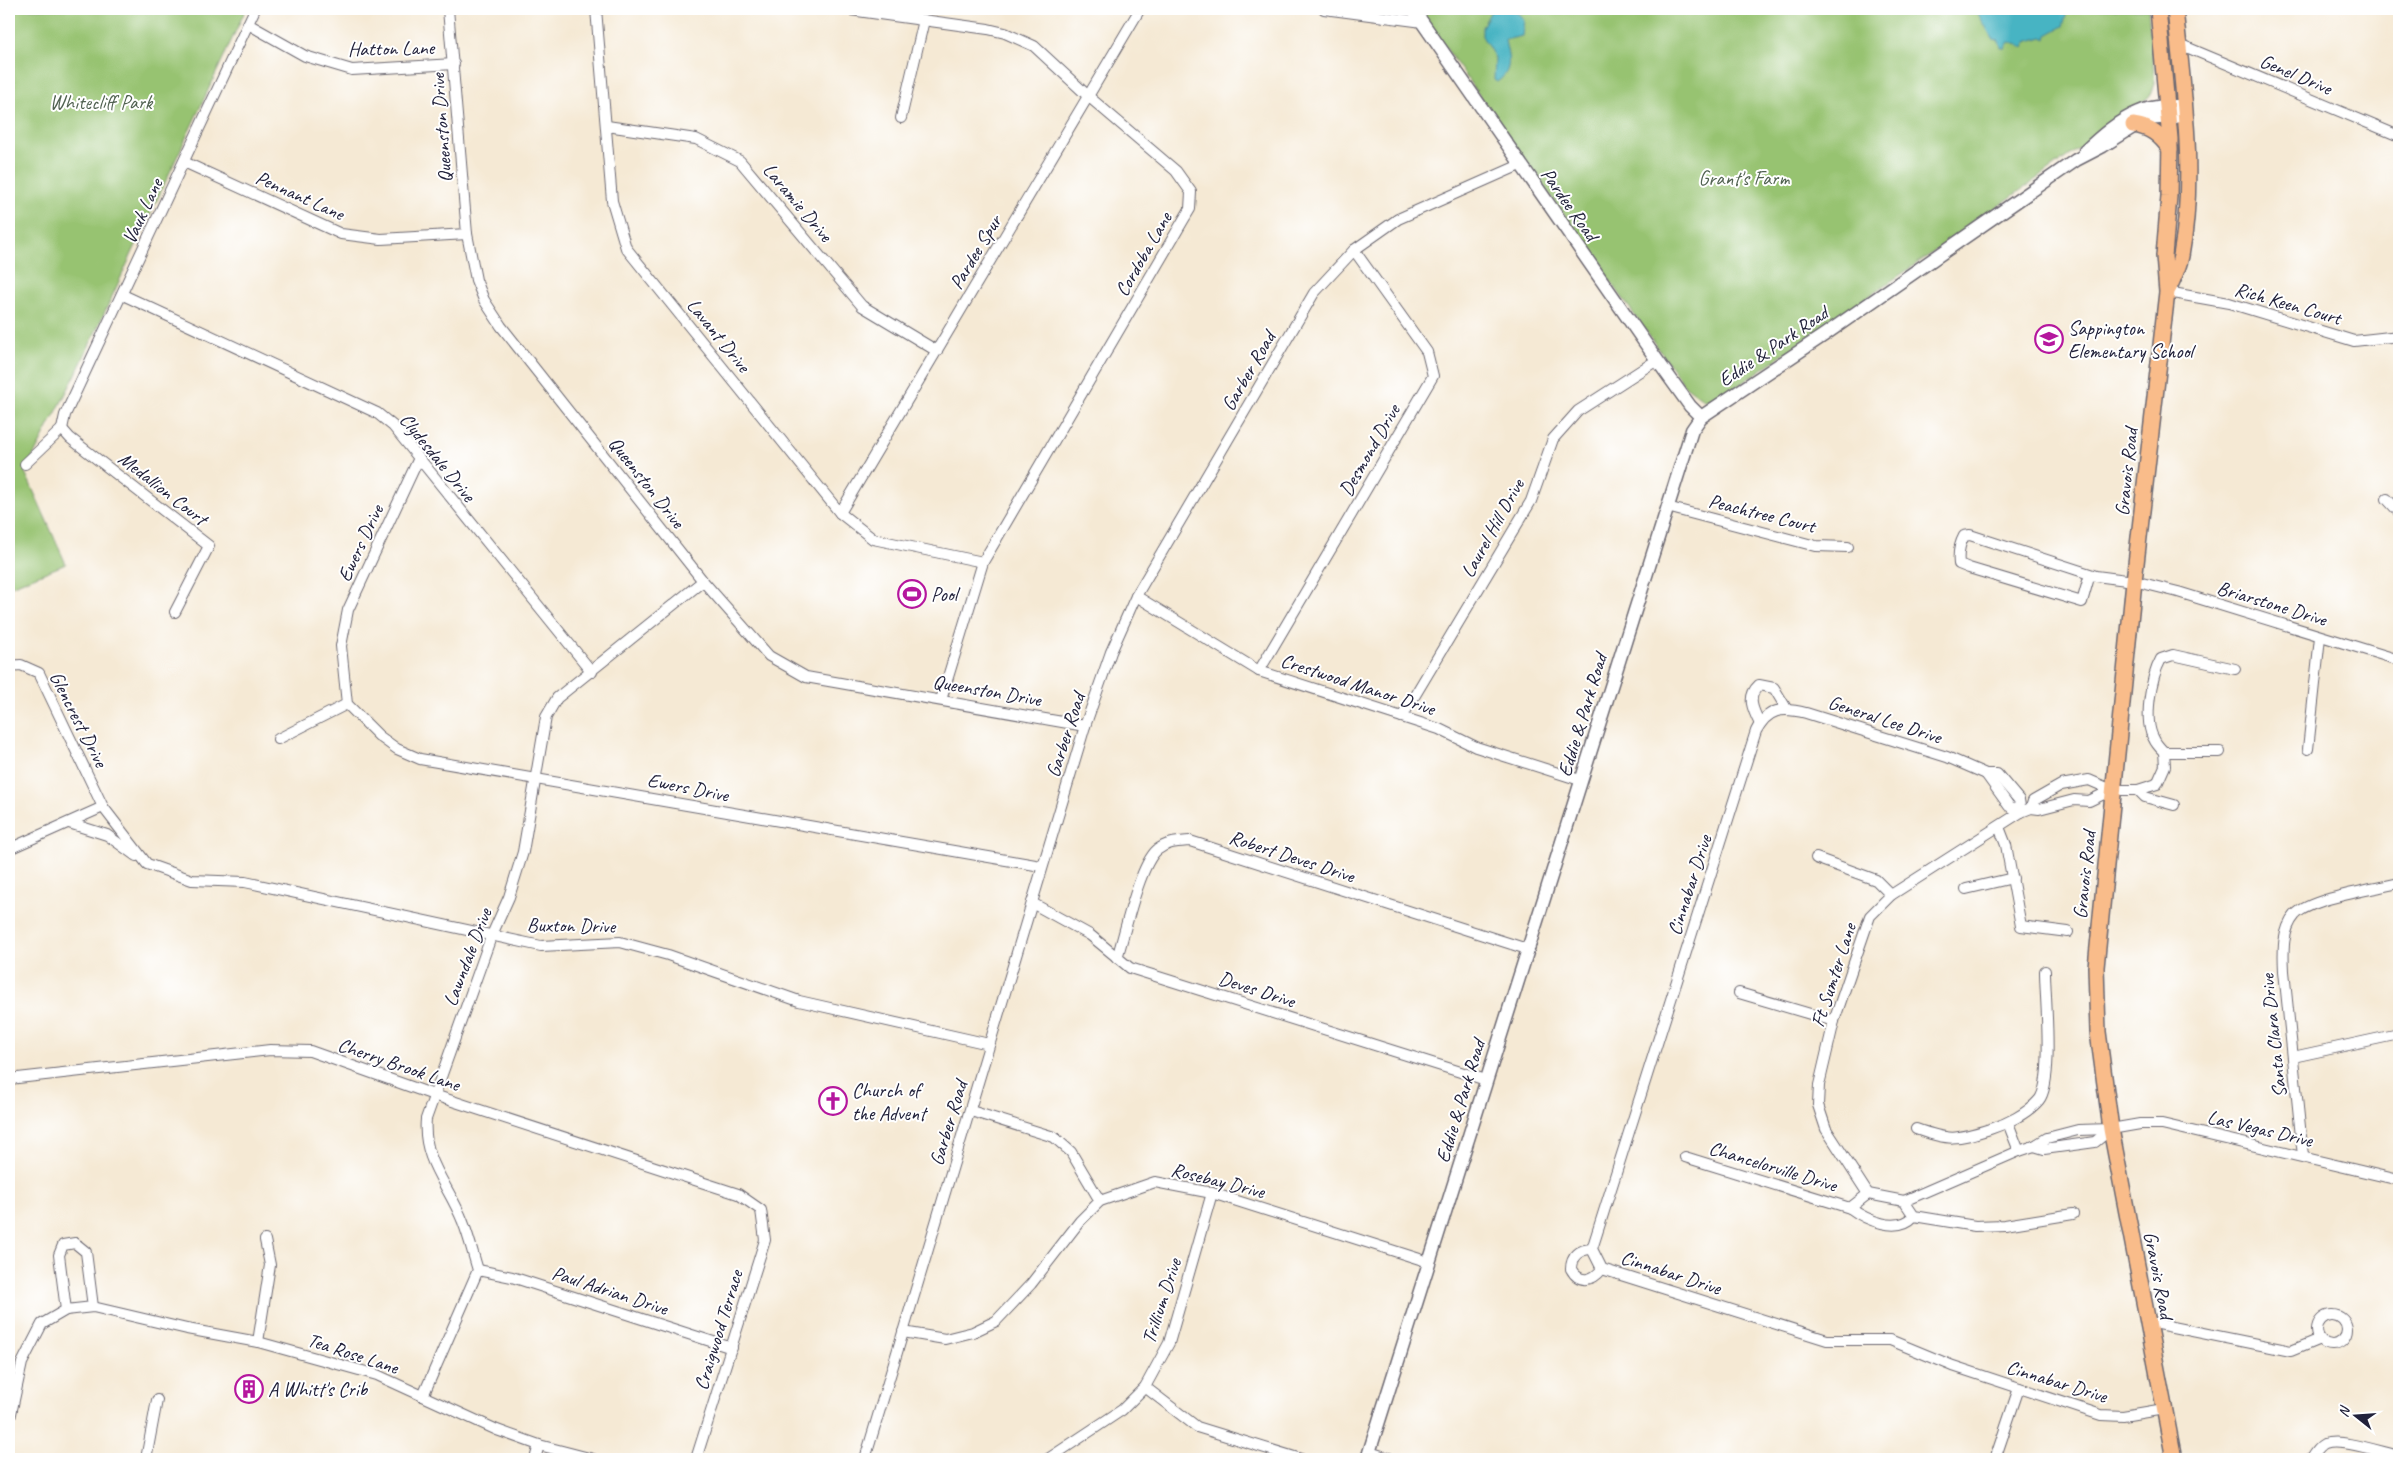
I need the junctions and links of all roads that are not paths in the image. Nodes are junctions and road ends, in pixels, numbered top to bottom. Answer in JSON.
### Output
{"nodes":[{"id":1,"x":256,"y":9,"type":"edge"},
{"id":2,"x":448,"y":9,"type":"edge"},
{"id":3,"x":596,"y":9,"type":"edge"},
{"id":4,"x":844,"y":9,"type":"edge"},
{"id":5,"x":1140,"y":9,"type":"edge"},
{"id":6,"x":1324,"y":9,"type":"edge"},
{"id":7,"x":1414,"y":9,"type":"edge"},
{"id":8,"x":2158,"y":9,"type":"edge"},
{"id":9,"x":2175,"y":9,"type":"edge"},
{"id":10,"x":924,"y":20,"type":"junction"},
{"id":11,"x":1423,"y":22,"type":"junction"},
{"id":12,"x":248,"y":24,"type":"junction"},
{"id":13,"x":2179,"y":44,"type":"junction"},
{"id":14,"x":454,"y":64,"type":"junction"},
{"id":15,"x":1088,"y":96,"type":"junction"},
{"id":16,"x":2186,"y":111,"type":"junction"},
{"id":17,"x":2168,"y":112,"type":"junction"},
{"id":18,"x":901,"y":118,"type":"dead end"},
{"id":19,"x":2133,"y":125,"type":"junction"},
{"id":20,"x":607,"y":126,"type":"junction"},
{"id":21,"x":2399,"y":136,"type":"edge"},
{"id":22,"x":2170,"y":149,"type":"junction"},
{"id":23,"x":2076,"y":160,"type":"junction"},
{"id":24,"x":184,"y":162,"type":"junction"},
{"id":25,"x":1520,"y":164,"type":"junction"},
{"id":26,"x":467,"y":234,"type":"junction"},
{"id":27,"x":1354,"y":250,"type":"junction"},
{"id":28,"x":2167,"y":292,"type":"junction"},
{"id":29,"x":123,"y":295,"type":"junction"},
{"id":30,"x":2399,"y":336,"type":"edge"},
{"id":31,"x":936,"y":351,"type":"junction"},
{"id":32,"x":1657,"y":360,"type":"junction"},
{"id":33,"x":1701,"y":417,"type":"junction"},
{"id":34,"x":62,"y":429,"type":"junction"},
{"id":35,"x":418,"y":460,"type":"junction"},
{"id":36,"x":25,"y":464,"type":"dead end"},
{"id":37,"x":2387,"y":499,"type":"dead end"},
{"id":38,"x":1667,"y":507,"type":"junction"},
{"id":39,"x":2399,"y":512,"type":"edge"},
{"id":40,"x":840,"y":513,"type":"junction"},
{"id":41,"x":1848,"y":547,"type":"dead end"},
{"id":42,"x":983,"y":562,"type":"junction"},
{"id":43,"x":2090,"y":574,"type":"junction"},
{"id":44,"x":703,"y":581,"type":"junction"},
{"id":45,"x":2134,"y":581,"type":"junction"},
{"id":46,"x":1136,"y":596,"type":"junction"},
{"id":47,"x":175,"y":612,"type":"dead end"},
{"id":48,"x":2320,"y":637,"type":"junction"},
{"id":49,"x":2399,"y":660,"type":"edge"},
{"id":50,"x":9,"y":666,"type":"edge"},
{"id":51,"x":2235,"y":668,"type":"dead end"},
{"id":52,"x":1260,"y":671,"type":"junction"},
{"id":53,"x":592,"y":672,"type":"junction"},
{"id":54,"x":942,"y":700,"type":"junction"},
{"id":55,"x":347,"y":704,"type":"junction"},
{"id":56,"x":1786,"y":708,"type":"junction"},
{"id":57,"x":1402,"y":717,"type":"junction"},
{"id":58,"x":1760,"y":724,"type":"junction"},
{"id":59,"x":1085,"y":726,"type":"junction"},
{"id":60,"x":278,"y":739,"type":"dead end"},
{"id":61,"x":2308,"y":749,"type":"dead end"},
{"id":62,"x":2164,"y":752,"type":"junction"},
{"id":63,"x":2220,"y":752,"type":"dead end"},
{"id":64,"x":535,"y":778,"type":"junction"},
{"id":65,"x":1580,"y":780,"type":"junction"},
{"id":66,"x":2112,"y":790,"type":"junction"},
{"id":67,"x":2138,"y":790,"type":"junction"},
{"id":68,"x":2174,"y":805,"type":"dead end"},
{"id":69,"x":103,"y":807,"type":"junction"},
{"id":70,"x":2026,"y":810,"type":"junction"},
{"id":71,"x":69,"y":823,"type":"junction"},
{"id":72,"x":1999,"y":827,"type":"junction"},
{"id":73,"x":9,"y":849,"type":"edge"},
{"id":74,"x":1816,"y":858,"type":"dead end"},
{"id":75,"x":147,"y":864,"type":"junction"},
{"id":76,"x":1042,"y":866,"type":"junction"},
{"id":77,"x":2013,"y":878,"type":"junction"},
{"id":78,"x":2399,"y":883,"type":"edge"},
{"id":79,"x":1966,"y":889,"type":"dead end"},
{"id":80,"x":1891,"y":896,"type":"junction"},
{"id":81,"x":1032,"y":903,"type":"junction"},
{"id":82,"x":2068,"y":932,"type":"dead end"},
{"id":83,"x":492,"y":937,"type":"junction"},
{"id":84,"x":1527,"y":950,"type":"junction"},
{"id":85,"x":1117,"y":958,"type":"junction"},
{"id":86,"x":2045,"y":971,"type":"dead end"},
{"id":87,"x":1739,"y":993,"type":"dead end"},
{"id":88,"x":1834,"y":1021,"type":"junction"},
{"id":89,"x":2399,"y":1034,"type":"edge"},
{"id":90,"x":989,"y":1044,"type":"junction"},
{"id":91,"x":2292,"y":1057,"type":"junction"},
{"id":92,"x":9,"y":1079,"type":"edge"},
{"id":93,"x":1486,"y":1080,"type":"junction"},
{"id":94,"x":434,"y":1095,"type":"junction"},
{"id":95,"x":971,"y":1111,"type":"junction"},
{"id":96,"x":2008,"y":1123,"type":"junction"},
{"id":97,"x":1916,"y":1129,"type":"dead end"},
{"id":98,"x":2111,"y":1129,"type":"junction"},
{"id":99,"x":2019,"y":1151,"type":"junction"},
{"id":100,"x":1685,"y":1156,"type":"dead end"},
{"id":101,"x":2303,"y":1156,"type":"junction"},
{"id":102,"x":2399,"y":1180,"type":"edge"},
{"id":103,"x":1212,"y":1193,"type":"junction"},
{"id":104,"x":1868,"y":1194,"type":"junction"},
{"id":105,"x":1100,"y":1200,"type":"junction"},
{"id":106,"x":1904,"y":1201,"type":"junction"},
{"id":107,"x":1850,"y":1208,"type":"junction"},
{"id":108,"x":761,"y":1210,"type":"joint"},
{"id":109,"x":2072,"y":1214,"type":"dead end"},
{"id":110,"x":1914,"y":1216,"type":"junction"},
{"id":111,"x":265,"y":1240,"type":"dead end"},
{"id":112,"x":1592,"y":1249,"type":"junction"},
{"id":113,"x":1429,"y":1262,"type":"junction"},
{"id":114,"x":1602,"y":1269,"type":"junction"},
{"id":115,"x":478,"y":1270,"type":"junction"},
{"id":116,"x":93,"y":1307,"type":"junction"},
{"id":117,"x":66,"y":1310,"type":"junction"},
{"id":118,"x":2148,"y":1322,"type":"junction"},
{"id":119,"x":903,"y":1332,"type":"junction"},
{"id":120,"x":2320,"y":1339,"type":"dead end"},
{"id":121,"x":258,"y":1342,"type":"junction"},
{"id":122,"x":732,"y":1348,"type":"junction"},
{"id":123,"x":1145,"y":1386,"type":"junction"},
{"id":124,"x":2019,"y":1388,"type":"junction"},
{"id":125,"x":423,"y":1396,"type":"junction"},
{"id":126,"x":157,"y":1400,"type":"dead end"},
{"id":127,"x":2164,"y":1409,"type":"junction"},
{"id":128,"x":9,"y":1423,"type":"edge"},
{"id":129,"x":539,"y":1445,"type":"junction"},
{"id":130,"x":1368,"y":1456,"type":"edge"},
{"id":131,"x":2399,"y":1456,"type":"edge"},
{"id":132,"x":146,"y":1459,"type":"edge"},
{"id":133,"x":535,"y":1459,"type":"edge"},
{"id":134,"x":593,"y":1459,"type":"edge"},
{"id":135,"x":696,"y":1459,"type":"edge"},
{"id":136,"x":865,"y":1459,"type":"edge"},
{"id":137,"x":1048,"y":1459,"type":"edge"},
{"id":138,"x":1301,"y":1459,"type":"edge"},
{"id":139,"x":1392,"y":1459,"type":"edge"},
{"id":140,"x":1996,"y":1459,"type":"edge"},
{"id":141,"x":2174,"y":1459,"type":"edge"},
{"id":142,"x":2312,"y":1459,"type":"edge"}],
"edges":[{"from":1,"to":12,"type":"street","name":"Vauk Lane"},
{"from":2,"to":14,"type":"street","name":"Queenston Drive"},
{"from":3,"to":20,"type":"street","name":"Lavant Drive"},
{"from":4,"to":10,"type":"street","name":"Cordoba Lane"},
{"from":5,"to":15,"type":"street","name":"Pardee Spur"},
{"from":6,"to":11,"type":"street"},
{"from":7,"to":11,"type":"street","name":"Pardee Road"},
{"from":8,"to":17,"type":"main road","name":"Gravois Road"},
{"from":9,"to":13,"type":"main road","name":"Gravois Road"},
{"from":10,"to":15,"type":"street","name":"Cordoba Lane"},
{"from":10,"to":18,"type":"street"},
{"from":11,"to":25,"type":"street","name":"Pardee Road"},
{"from":12,"to":14,"type":"street","name":"Hatton Lane"},
{"from":12,"to":24,"type":"street","name":"Vauk Lane"},
{"from":13,"to":16,"type":"main road","name":"Gravois Road"},
{"from":13,"to":21,"type":"street","name":"Genel Drive"},
{"from":14,"to":26,"type":"street","name":"Queenston Drive"},
{"from":15,"to":31,"type":"street","name":"Pardee Spur"},
{"from":15,"to":42,"type":"street","name":"Cordoba Lane"},
{"from":16,"to":17,"type":"street","name":"Eddie & Park Road"},
{"from":16,"to":28,"type":"main road","name":"Gravois Road"},
{"from":17,"to":19,"type":"street","name":"Eddie & Park Road"},
{"from":17,"to":22,"type":"main road","name":"Gravois Road"},
{"from":17,"to":23,"type":"street","name":"Eddie & Park Road"},
{"from":19,"to":22,"type":"main road"},
{"from":19,"to":23,"type":"street","name":"Eddie & Park Road"},
{"from":20,"to":31,"type":"street","name":"Laramie Drive"},
{"from":20,"to":40,"type":"street","name":"Lavant Drive"},
{"from":22,"to":28,"type":"main road","name":"Gravois Road"},
{"from":23,"to":33,"type":"street","name":"Eddie & Park Road"},
{"from":24,"to":26,"type":"street","name":"Pennant Lane"},
{"from":24,"to":29,"type":"street","name":"Vauk Lane"},
{"from":25,"to":27,"type":"street","name":"Garber Road"},
{"from":25,"to":32,"type":"street","name":"Pardee Road"},
{"from":26,"to":44,"type":"street","name":"Queenston Drive"},
{"from":27,"to":46,"type":"street","name":"Garber Road"},
{"from":27,"to":52,"type":"street","name":"Desmond Drive"},
{"from":28,"to":30,"type":"street","name":"Rich Keen Court"},
{"from":28,"to":45,"type":"main road","name":"Gravois Road"},
{"from":29,"to":34,"type":"street","name":"Vauk Lane"},
{"from":29,"to":35,"type":"street","name":"Clydesdale Drive"},
{"from":31,"to":40,"type":"street","name":"Pardee Spur"},
{"from":32,"to":33,"type":"street","name":"Pardee Road"},
{"from":32,"to":57,"type":"street","name":"Laurel Hill Drive"},
{"from":33,"to":38,"type":"street","name":"Eddie & Park Road"},
{"from":34,"to":36,"type":"street"},
{"from":34,"to":47,"type":"street","name":"Medallion Court"},
{"from":35,"to":53,"type":"street","name":"Clydesdale Drive"},
{"from":35,"to":55,"type":"street","name":"Ewers Drive"},
{"from":37,"to":39,"type":"street"},
{"from":38,"to":41,"type":"street","name":"Peachtree Court"},
{"from":38,"to":65,"type":"street","name":"Eddie & Park Road"},
{"from":40,"to":42,"type":"street","name":"Lavant Drive"},
{"from":42,"to":54,"type":"street","name":"Cordoba Lane"},
{"from":43,"to":43,"type":"street","name":"Briarstone Drive"},
{"from":43,"to":45,"type":"street","name":"Briarstone Drive"},
{"from":44,"to":53,"type":"street","name":"Lawndale Drive"},
{"from":44,"to":54,"type":"street","name":"Queenston Drive"},
{"from":45,"to":48,"type":"street","name":"Briarstone Drive"},
{"from":45,"to":66,"type":"main road","name":"Gravois Road"},
{"from":46,"to":52,"type":"street","name":"Crestwood Manor Drive"},
{"from":46,"to":59,"type":"street","name":"Garber Road"},
{"from":48,"to":49,"type":"street","name":"Briarstone Drive"},
{"from":48,"to":61,"type":"street"},
{"from":50,"to":69,"type":"street","name":"Glencrest Drive"},
{"from":51,"to":62,"type":"street"},
{"from":52,"to":57,"type":"street","name":"Crestwood Manor Drive"},
{"from":53,"to":64,"type":"street","name":"Lawndale Drive"},
{"from":54,"to":59,"type":"street","name":"Queenston Drive"},
{"from":55,"to":60,"type":"street"},
{"from":55,"to":64,"type":"street","name":"Ewers Drive"},
{"from":56,"to":58,"type":"street","name":"Cinnabar Drive"},
{"from":56,"to":58,"type":"street"},
{"from":56,"to":70,"type":"street","name":"General Lee Drive"},
{"from":57,"to":65,"type":"street","name":"Crestwood Manor Drive"},
{"from":58,"to":112,"type":"street","name":"Cinnabar Drive"},
{"from":59,"to":76,"type":"street","name":"Garber Road"},
{"from":62,"to":63,"type":"street"},
{"from":62,"to":67,"type":"street"},
{"from":64,"to":76,"type":"street","name":"Ewers Drive"},
{"from":64,"to":83,"type":"street","name":"Lawndale Drive"},
{"from":65,"to":84,"type":"street","name":"Eddie & Park Road"},
{"from":66,"to":67,"type":"street"},
{"from":66,"to":70,"type":"street","name":"Ft Sumter Lane"},
{"from":66,"to":70,"type":"street","name":"Ft Sumter Lane"},
{"from":66,"to":98,"type":"main road","name":"Gravois Road"},
{"from":67,"to":68,"type":"street"},
{"from":69,"to":71,"type":"street"},
{"from":69,"to":75,"type":"street"},
{"from":70,"to":72,"type":"street","name":"Ft Sumter Lane"},
{"from":71,"to":73,"type":"street"},
{"from":71,"to":75,"type":"street","name":"Buxton Drive"},
{"from":72,"to":77,"type":"street"},
{"from":72,"to":80,"type":"street","name":"Ft Sumter Lane"},
{"from":74,"to":80,"type":"street"},
{"from":75,"to":83,"type":"street","name":"Buxton Drive"},
{"from":76,"to":81,"type":"street","name":"Garber Road"},
{"from":77,"to":79,"type":"street"},
{"from":77,"to":82,"type":"street"},
{"from":78,"to":91,"type":"street","name":"Santa Clara Drive"},
{"from":80,"to":88,"type":"street","name":"Ft Sumter Lane"},
{"from":81,"to":85,"type":"street","name":"Deves Drive"},
{"from":81,"to":90,"type":"street","name":"Garber Road"},
{"from":83,"to":90,"type":"street","name":"Buxton Drive"},
{"from":83,"to":94,"type":"street","name":"Lawndale Drive"},
{"from":84,"to":85,"type":"street","name":"Robert Deves Drive"},
{"from":84,"to":93,"type":"street","name":"Eddie & Park Road"},
{"from":85,"to":93,"type":"street","name":"Deves Drive"},
{"from":86,"to":96,"type":"street"},
{"from":87,"to":88,"type":"street"},
{"from":88,"to":104,"type":"street","name":"Ft Sumter Lane"},
{"from":89,"to":91,"type":"street"},
{"from":90,"to":95,"type":"street","name":"Garber Road"},
{"from":91,"to":101,"type":"street","name":"Santa Clara Drive"},
{"from":92,"to":94,"type":"street","name":"Cherry Brook Lane"},
{"from":93,"to":113,"type":"street","name":"Eddie & Park Road"},
{"from":94,"to":108,"type":"street","name":"Cherry Brook Lane"},
{"from":94,"to":115,"type":"street","name":"Lawndale Drive"},
{"from":95,"to":105,"type":"street"},
{"from":95,"to":119,"type":"street","name":"Garber Road"},
{"from":96,"to":97,"type":"street"},
{"from":96,"to":99,"type":"street"},
{"from":98,"to":99,"type":"street","name":"Las Vegas Drive"},
{"from":98,"to":101,"type":"street","name":"Las Vegas Drive"},
{"from":98,"to":118,"type":"main road","name":"Gravois Road"},
{"from":99,"to":106,"type":"street","name":"Las Vegas Drive"},
{"from":100,"to":107,"type":"street","name":"Chancelorville Drive"},
{"from":101,"to":102,"type":"street","name":"Las Vegas Drive"},
{"from":103,"to":105,"type":"street","name":"Rosebay Drive"},
{"from":103,"to":113,"type":"street","name":"Rosebay Drive"},
{"from":103,"to":123,"type":"street","name":"Trillium Drive"},
{"from":104,"to":106,"type":"street"},
{"from":104,"to":107,"type":"street","name":"Chancelorville Drive"},
{"from":105,"to":119,"type":"street","name":"Rosebay Drive"},
{"from":106,"to":110,"type":"street"},
{"from":107,"to":110,"type":"street","name":"Chancelorville Drive"},
{"from":108,"to":122,"type":"street","name":"Craigwood Terrace"},
{"from":109,"to":110,"type":"street","name":"Chancelorville Drive"},
{"from":111,"to":121,"type":"street"},
{"from":112,"to":114,"type":"street","name":"Cinnabar Drive"},
{"from":112,"to":114,"type":"street"},
{"from":113,"to":130,"type":"street","name":"Eddie & Park Road"},
{"from":114,"to":124,"type":"street","name":"Cinnabar Drive"},
{"from":115,"to":122,"type":"street","name":"Paul Adrian Drive"},
{"from":115,"to":125,"type":"street"},
{"from":116,"to":117,"type":"street","name":"Tea Rose Lane"},
{"from":116,"to":117,"type":"street"},
{"from":116,"to":121,"type":"street","name":"Tea Rose Lane"},
{"from":117,"to":128,"type":"street"},
{"from":118,"to":120,"type":"street"},
{"from":118,"to":127,"type":"main road","name":"Gravois Road"},
{"from":119,"to":136,"type":"street","name":"Garber Road"},
{"from":121,"to":125,"type":"street","name":"Tea Rose Lane"},
{"from":122,"to":135,"type":"street","name":"Craigwood Terrace"},
{"from":123,"to":137,"type":"street","name":"Trillium Drive"},
{"from":123,"to":138,"type":"street"},
{"from":124,"to":127,"type":"street","name":"Cinnabar Drive"},
{"from":124,"to":140,"type":"street"},
{"from":125,"to":129,"type":"street","name":"Tea Rose Lane"},
{"from":126,"to":132,"type":"street"},
{"from":127,"to":141,"type":"main road","name":"Gravois Road"},
{"from":129,"to":133,"type":"street"},
{"from":129,"to":134,"type":"street","name":"Tea Rose Lane"},
{"from":130,"to":139,"type":"street"},
{"from":131,"to":142,"type":"street"}]}
